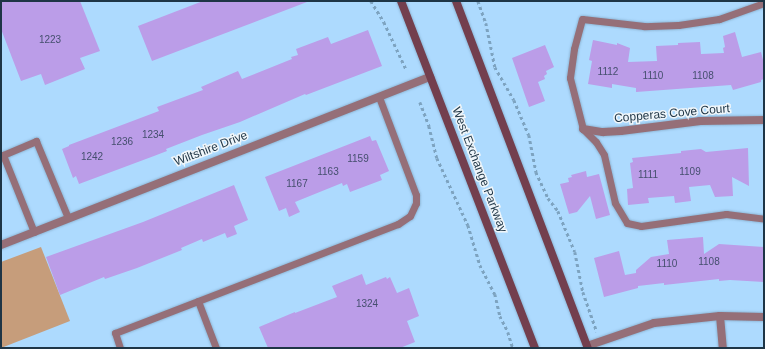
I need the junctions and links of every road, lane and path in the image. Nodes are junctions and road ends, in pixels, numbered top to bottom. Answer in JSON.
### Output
{"nodes":[{"id":1,"x":371,"y":1,"type":"edge"},
{"id":2,"x":401,"y":1,"type":"edge"},
{"id":3,"x":456,"y":1,"type":"edge"},
{"id":4,"x":478,"y":1,"type":"edge"},
{"id":5,"x":764,"y":3,"type":"edge"},
{"id":6,"x":406,"y":69,"type":"dead end"},
{"id":7,"x":430,"y":76,"type":"junction"},
{"id":8,"x":379,"y":97,"type":"junction"},
{"id":9,"x":420,"y":102,"type":"dead end"},
{"id":10,"x":764,"y":120,"type":"edge"},
{"id":11,"x":583,"y":130,"type":"junction"},
{"id":12,"x":68,"y":218,"type":"junction"},
{"id":13,"x":764,"y":219,"type":"edge"},
{"id":14,"x":34,"y":232,"type":"junction"},
{"id":15,"x":1,"y":245,"type":"edge"},
{"id":16,"x":198,"y":301,"type":"junction"},
{"id":17,"x":720,"y":316,"type":"junction"},
{"id":18,"x":764,"y":317,"type":"edge"},
{"id":19,"x":600,"y":340,"type":"junction"},
{"id":20,"x":585,"y":347,"type":"edge"},
{"id":21,"x":120,"y":348,"type":"edge"},
{"id":22,"x":216,"y":348,"type":"edge"},
{"id":23,"x":513,"y":348,"type":"edge"},
{"id":24,"x":535,"y":348,"type":"edge"},
{"id":25,"x":723,"y":348,"type":"edge"}],
"edges":[{"from":1,"to":6,"type":"path"},
{"from":2,"to":7,"type":"main road","name":"West Exchange Parkway"},
{"from":3,"to":20,"type":"main road"},
{"from":4,"to":19,"type":"path"},
{"from":5,"to":11,"type":"lane"},
{"from":7,"to":8,"type":"street","name":"Wiltshire Drive"},
{"from":7,"to":24,"type":"main road","name":"West Exchange Parkway"},
{"from":8,"to":12,"type":"street","name":"Wiltshire Drive"},
{"from":8,"to":16,"type":"lane"},
{"from":9,"to":23,"type":"path"},
{"from":10,"to":11,"type":"street","name":"Copperas Cove Court"},
{"from":11,"to":13,"type":"lane"},
{"from":12,"to":14,"type":"street","name":"Wiltshire Drive"},
{"from":12,"to":14,"type":"lane"},
{"from":14,"to":15,"type":"street","name":"Wiltshire Drive"},
{"from":16,"to":21,"type":"lane"},
{"from":16,"to":22,"type":"lane"},
{"from":17,"to":18,"type":"street"},
{"from":17,"to":19,"type":"street"},
{"from":17,"to":25,"type":"street"},
{"from":19,"to":20,"type":"street"}]}
